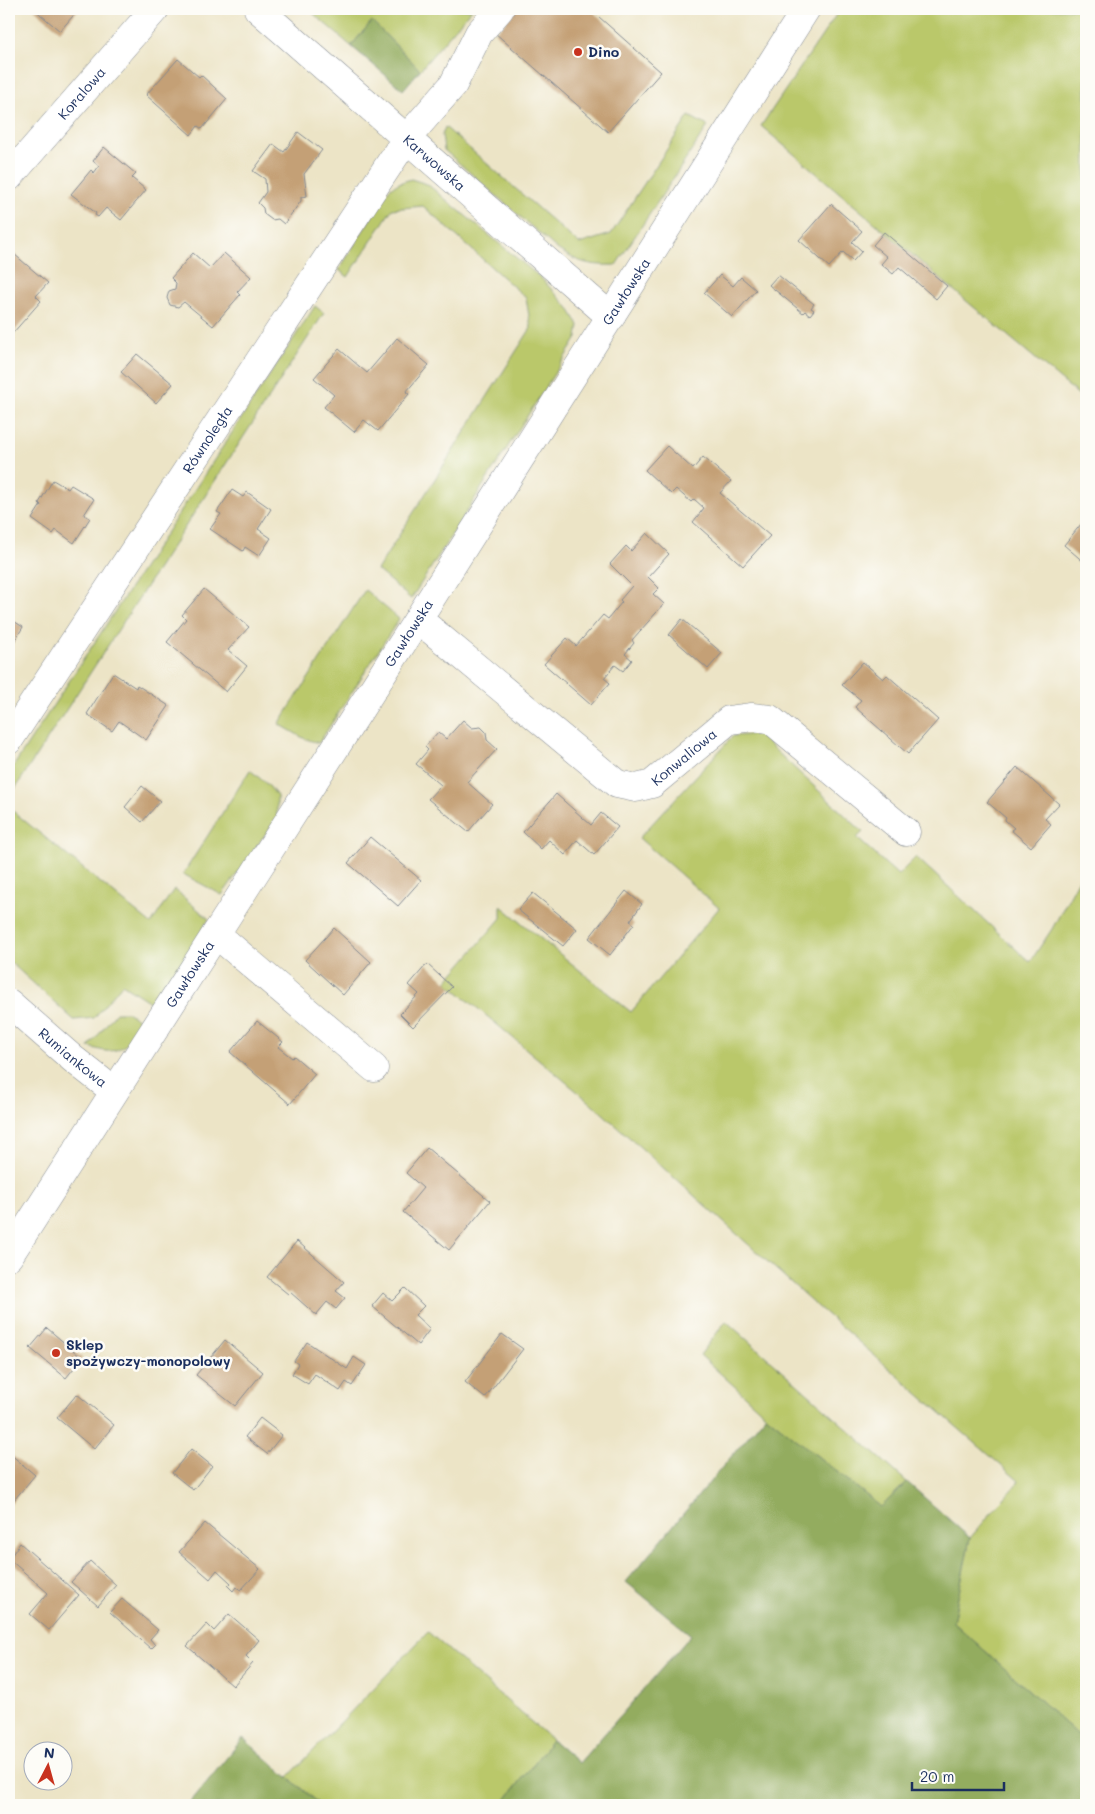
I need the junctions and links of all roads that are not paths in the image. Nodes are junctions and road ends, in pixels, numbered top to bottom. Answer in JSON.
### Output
{"nodes":[{"id":1,"x":155,"y":9,"type":"edge"},
{"id":2,"x":258,"y":9,"type":"edge"},
{"id":3,"x":500,"y":9,"type":"edge"},
{"id":4,"x":806,"y":9,"type":"edge"},
{"id":5,"x":406,"y":139,"type":"junction"},
{"id":6,"x":9,"y":177,"type":"edge"},
{"id":7,"x":611,"y":317,"type":"junction"},
{"id":8,"x":418,"y":619,"type":"junction"},
{"id":9,"x":9,"y":740,"type":"edge"},
{"id":10,"x":906,"y":832,"type":"dead end"},
{"id":11,"x":216,"y":934,"type":"junction"},
{"id":12,"x":9,"y":1003,"type":"edge"},
{"id":13,"x":374,"y":1068,"type":"dead end"},
{"id":14,"x":114,"y":1091,"type":"junction"},
{"id":15,"x":9,"y":1256,"type":"edge"}],
"edges":[{"from":1,"to":6,"type":"street","name":"Koralowa"},
{"from":2,"to":5,"type":"street","name":"Karwowska"},
{"from":3,"to":5,"type":"street","name":"Równoległa"},
{"from":4,"to":7,"type":"street","name":"Gawłowska"},
{"from":5,"to":7,"type":"street","name":"Karwowska"},
{"from":5,"to":9,"type":"street","name":"Równoległa"},
{"from":7,"to":8,"type":"street","name":"Gawłowska"},
{"from":8,"to":10,"type":"street","name":"Konwaliowa"},
{"from":8,"to":11,"type":"street","name":"Gawłowska"},
{"from":11,"to":13,"type":"street"},
{"from":11,"to":14,"type":"street","name":"Gawłowska"},
{"from":12,"to":14,"type":"street","name":"Rumiankowa"},
{"from":14,"to":15,"type":"street","name":"Gawłowska"}]}
